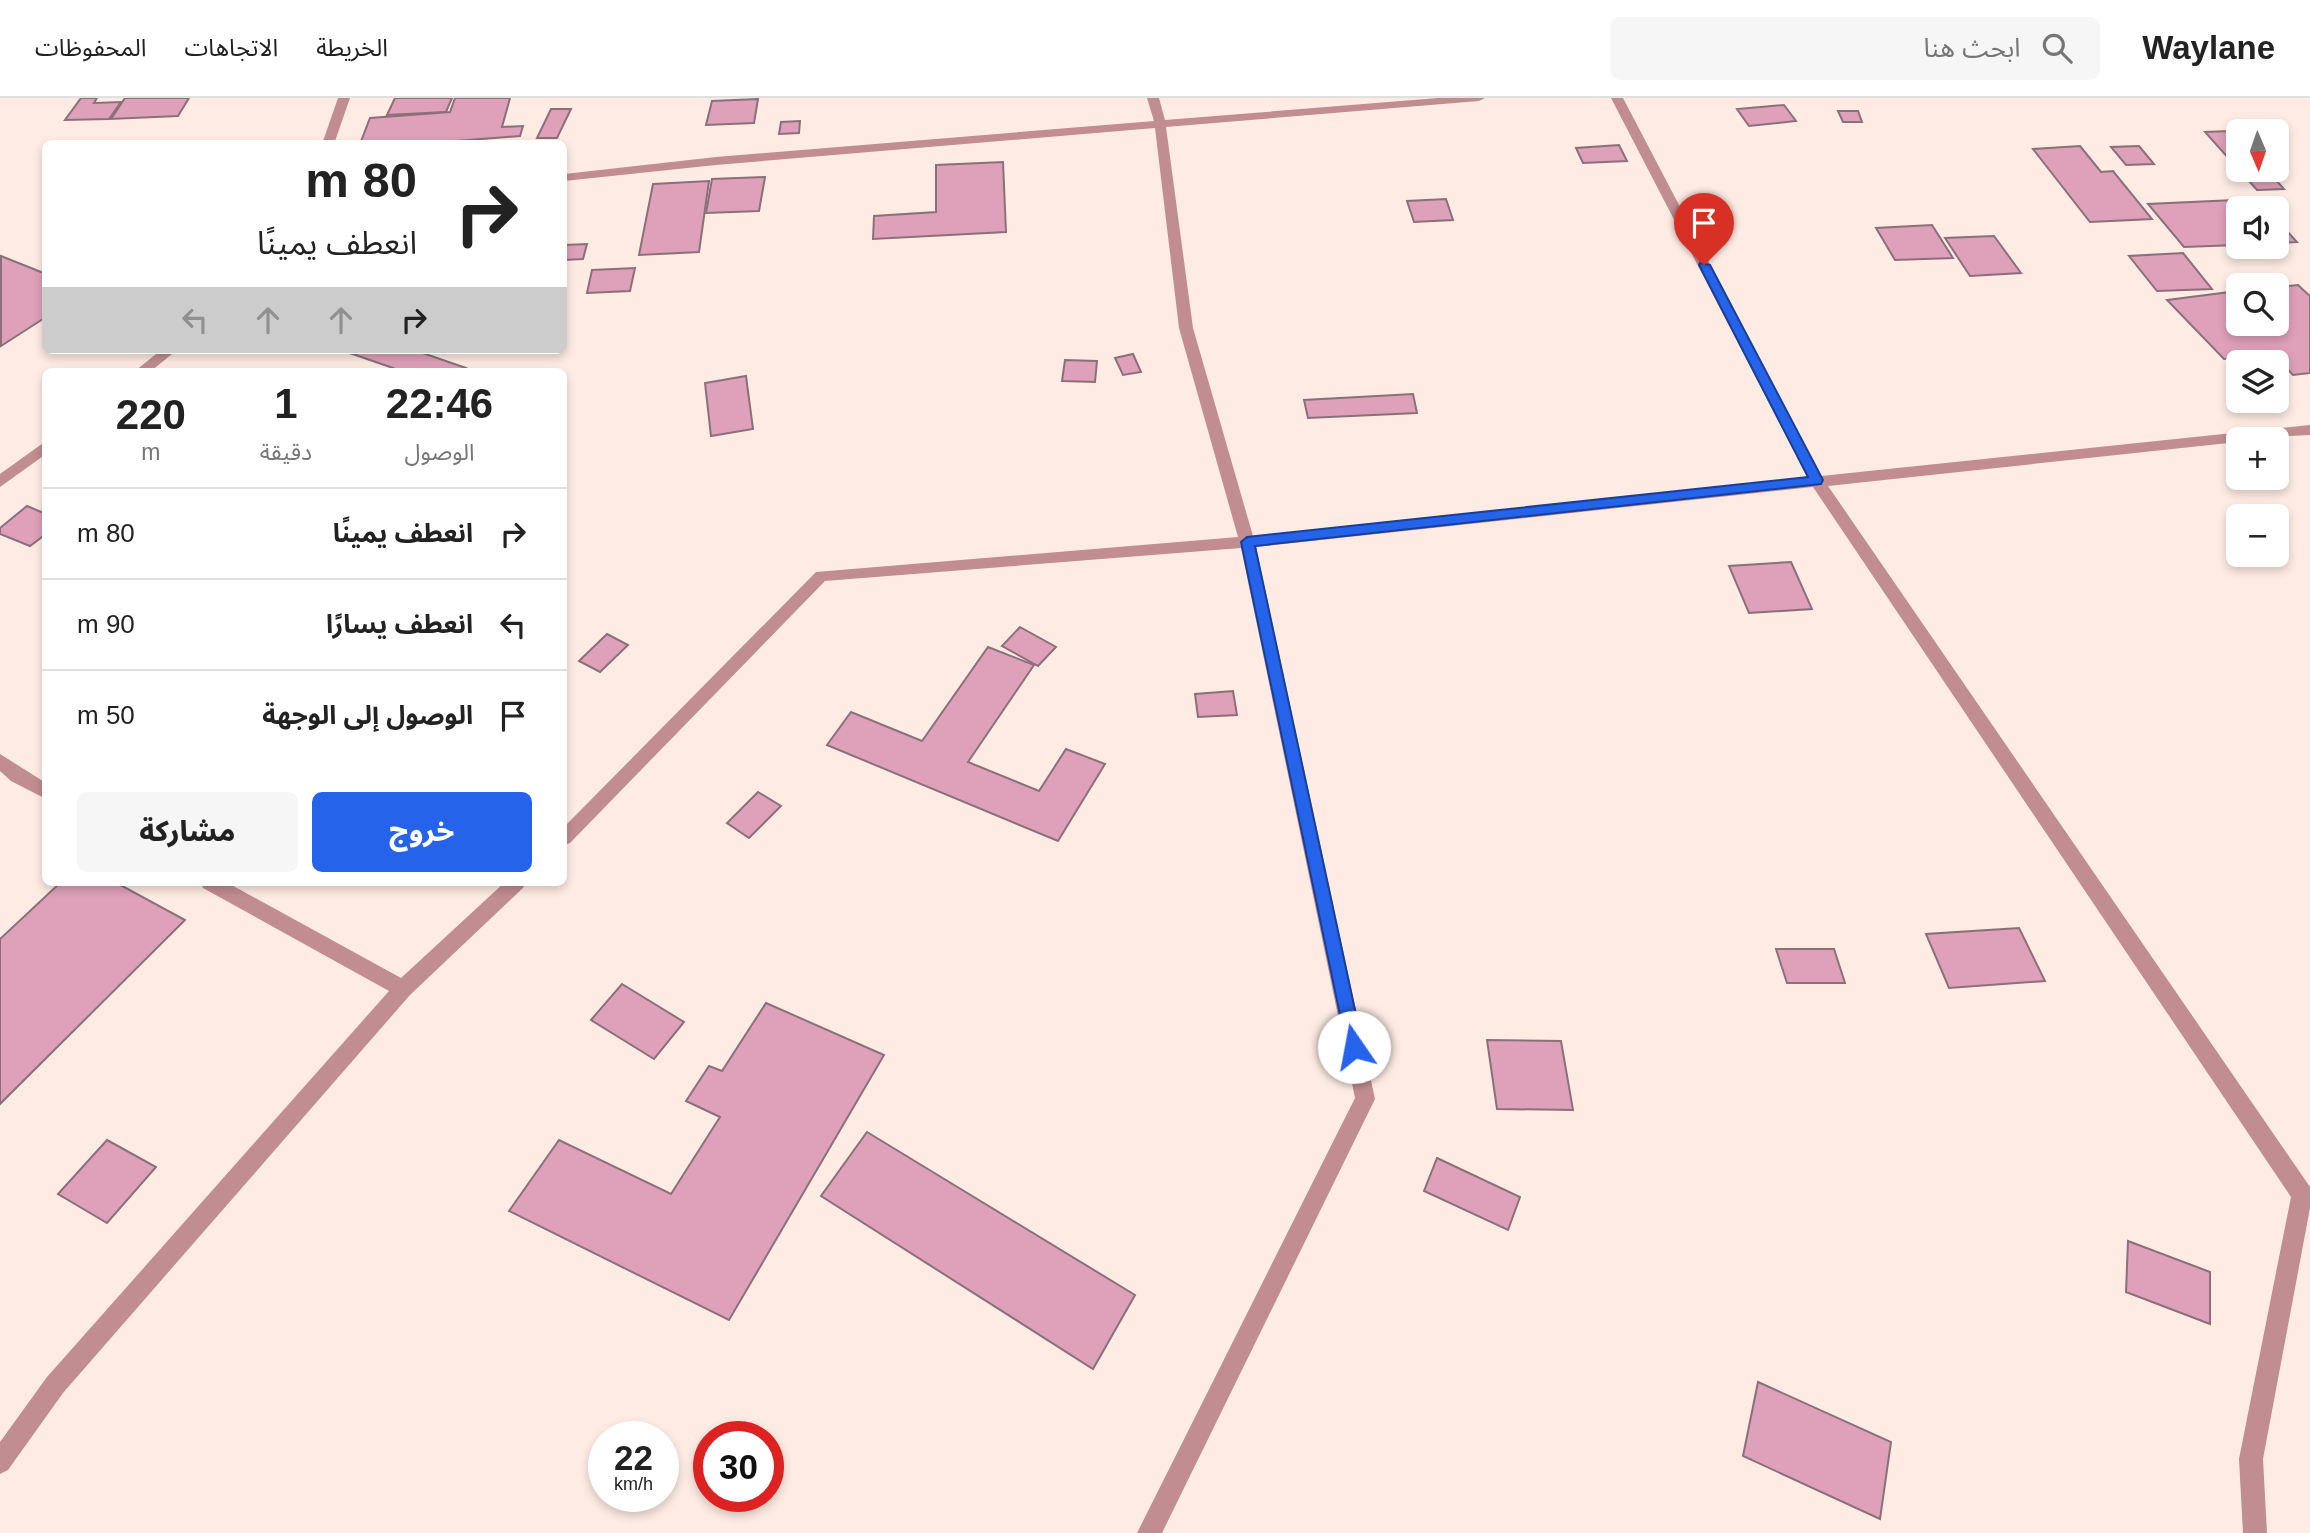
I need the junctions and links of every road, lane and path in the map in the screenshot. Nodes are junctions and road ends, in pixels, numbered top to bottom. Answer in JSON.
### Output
{"nodes":[{"id":1,"x":344,"y":98,"type":"edge"},
{"id":2,"x":1153,"y":98,"type":"edge"},
{"id":3,"x":1479,"y":98,"type":"edge"},
{"id":4,"x":1617,"y":98,"type":"edge"},
{"id":5,"x":1160,"y":124,"type":"junction"},
{"id":6,"x":329,"y":140,"type":"edge"},
{"id":7,"x":567,"y":177,"type":"edge"},
{"id":8,"x":165,"y":354,"type":"edge"},
{"id":9,"x":146,"y":368,"type":"edge"},
{"id":10,"x":2310,"y":430,"type":"edge"},
{"id":11,"x":42,"y":449,"type":"edge"},
{"id":12,"x":1816,"y":480,"type":"junction"},
{"id":13,"x":0,"y":482,"type":"edge"},
{"id":14,"x":1247,"y":542,"type":"junction"},
{"id":15,"x":0,"y":761,"type":"edge"},
{"id":16,"x":42,"y":790,"type":"edge"},
{"id":17,"x":567,"y":835,"type":"edge"},
{"id":18,"x":216,"y":886,"type":"edge"},
{"id":19,"x":513,"y":886,"type":"edge"},
{"id":20,"x":403,"y":989,"type":"junction"},
{"id":21,"x":2306,"y":1196,"type":"edge"},
{"id":22,"x":0,"y":1462,"type":"edge"},
{"id":23,"x":1149,"y":1533,"type":"edge"},
{"id":24,"x":2255,"y":1533,"type":"edge"}],
"edges":[{"from":1,"to":6,"type":"street"},
{"from":2,"to":5,"type":"street"},
{"from":3,"to":5,"type":"street"},
{"from":4,"to":12,"type":"street"},
{"from":5,"to":7,"type":"street"},
{"from":5,"to":14,"type":"street"},
{"from":8,"to":9,"type":"street"},
{"from":10,"to":12,"type":"street"},
{"from":11,"to":13,"type":"street"},
{"from":12,"to":14,"type":"street"},
{"from":12,"to":21,"type":"street"},
{"from":14,"to":17,"type":"street"},
{"from":14,"to":23,"type":"street"},
{"from":15,"to":16,"type":"street"},
{"from":18,"to":20,"type":"street"},
{"from":19,"to":20,"type":"street"},
{"from":20,"to":22,"type":"street"},
{"from":21,"to":24,"type":"street"}]}
